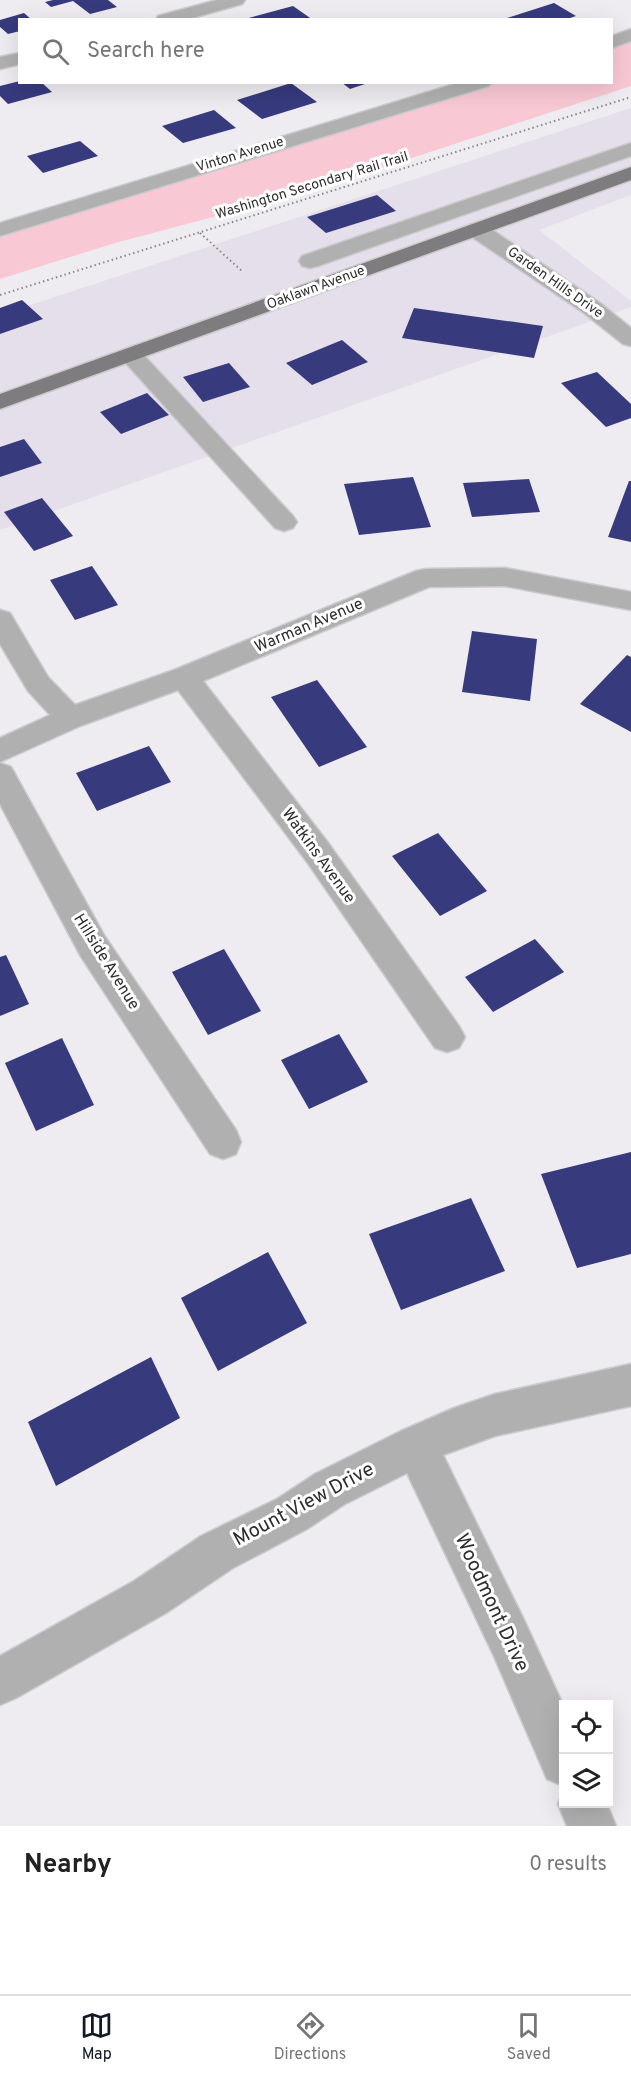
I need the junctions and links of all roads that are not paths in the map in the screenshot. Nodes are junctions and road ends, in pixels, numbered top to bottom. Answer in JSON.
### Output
{"nodes":[{"id":1,"x":236,"y":0,"type":"edge"},
{"id":2,"x":171,"y":18,"type":"edge"},
{"id":3,"x":631,"y":34,"type":"edge"},
{"id":4,"x":613,"y":43,"type":"edge"},
{"id":5,"x":18,"y":58,"type":"edge"},
{"id":6,"x":0,"y":63,"type":"edge"},
{"id":7,"x":475,"y":84,"type":"edge"},
{"id":8,"x":631,"y":149,"type":"edge"},
{"id":9,"x":631,"y":173,"type":"edge"},
{"id":10,"x":473,"y":204,"type":"junction"},
{"id":11,"x":498,"y":222,"type":"junction"},
{"id":12,"x":5,"y":223,"type":"edge"},
{"id":13,"x":477,"y":230,"type":"junction"},
{"id":14,"x":310,"y":261,"type":"dead end"},
{"id":15,"x":631,"y":339,"type":"edge"},
{"id":16,"x":131,"y":355,"type":"junction"},
{"id":17,"x":0,"y":402,"type":"edge"},
{"id":18,"x":284,"y":522,"type":"dead end"},
{"id":19,"x":631,"y":601,"type":"edge"},
{"id":20,"x":0,"y":620,"type":"edge"},
{"id":21,"x":184,"y":677,"type":"junction"},
{"id":22,"x":70,"y":718,"type":"junction"},
{"id":23,"x":0,"y":751,"type":"edge"},
{"id":24,"x":0,"y":775,"type":"edge"},
{"id":25,"x":447,"y":1037,"type":"dead end"},
{"id":26,"x":222,"y":1142,"type":"dead end"},
{"id":27,"x":631,"y":1385,"type":"edge"},
{"id":28,"x":416,"y":1446,"type":"junction"},
{"id":29,"x":0,"y":1682,"type":"edge"},
{"id":30,"x":560,"y":1754,"type":"edge"},
{"id":31,"x":584,"y":1808,"type":"edge"},
{"id":32,"x":592,"y":1826,"type":"edge"}],
"edges":[{"from":1,"to":2,"type":"street"},
{"from":3,"to":4,"type":"street"},
{"from":5,"to":6,"type":"street"},
{"from":7,"to":12,"type":"street","name":"Vinton Avenue"},
{"from":8,"to":10,"type":"street"},
{"from":9,"to":11,"type":"main road","name":"Oaklawn Avenue"},
{"from":10,"to":11,"type":"street"},
{"from":10,"to":14,"type":"street"},
{"from":11,"to":13,"type":"main road","name":"Oaklawn Avenue"},
{"from":13,"to":15,"type":"street","name":"Garden Hills Drive"},
{"from":13,"to":16,"type":"main road","name":"Oaklawn Avenue"},
{"from":16,"to":17,"type":"main road","name":"Oaklawn Avenue"},
{"from":16,"to":18,"type":"street"},
{"from":19,"to":21,"type":"street","name":"Warman Avenue"},
{"from":20,"to":22,"type":"street"},
{"from":21,"to":22,"type":"street","name":"Warman Avenue"},
{"from":21,"to":25,"type":"street","name":"Watkins Avenue"},
{"from":22,"to":23,"type":"street","name":"Warman Avenue"},
{"from":24,"to":26,"type":"street","name":"Hillside Avenue"},
{"from":27,"to":28,"type":"street","name":"Mount View Drive"},
{"from":28,"to":29,"type":"street","name":"Mount View Drive"},
{"from":28,"to":30,"type":"street","name":"Woodmont Drive"},
{"from":31,"to":32,"type":"street"}]}
